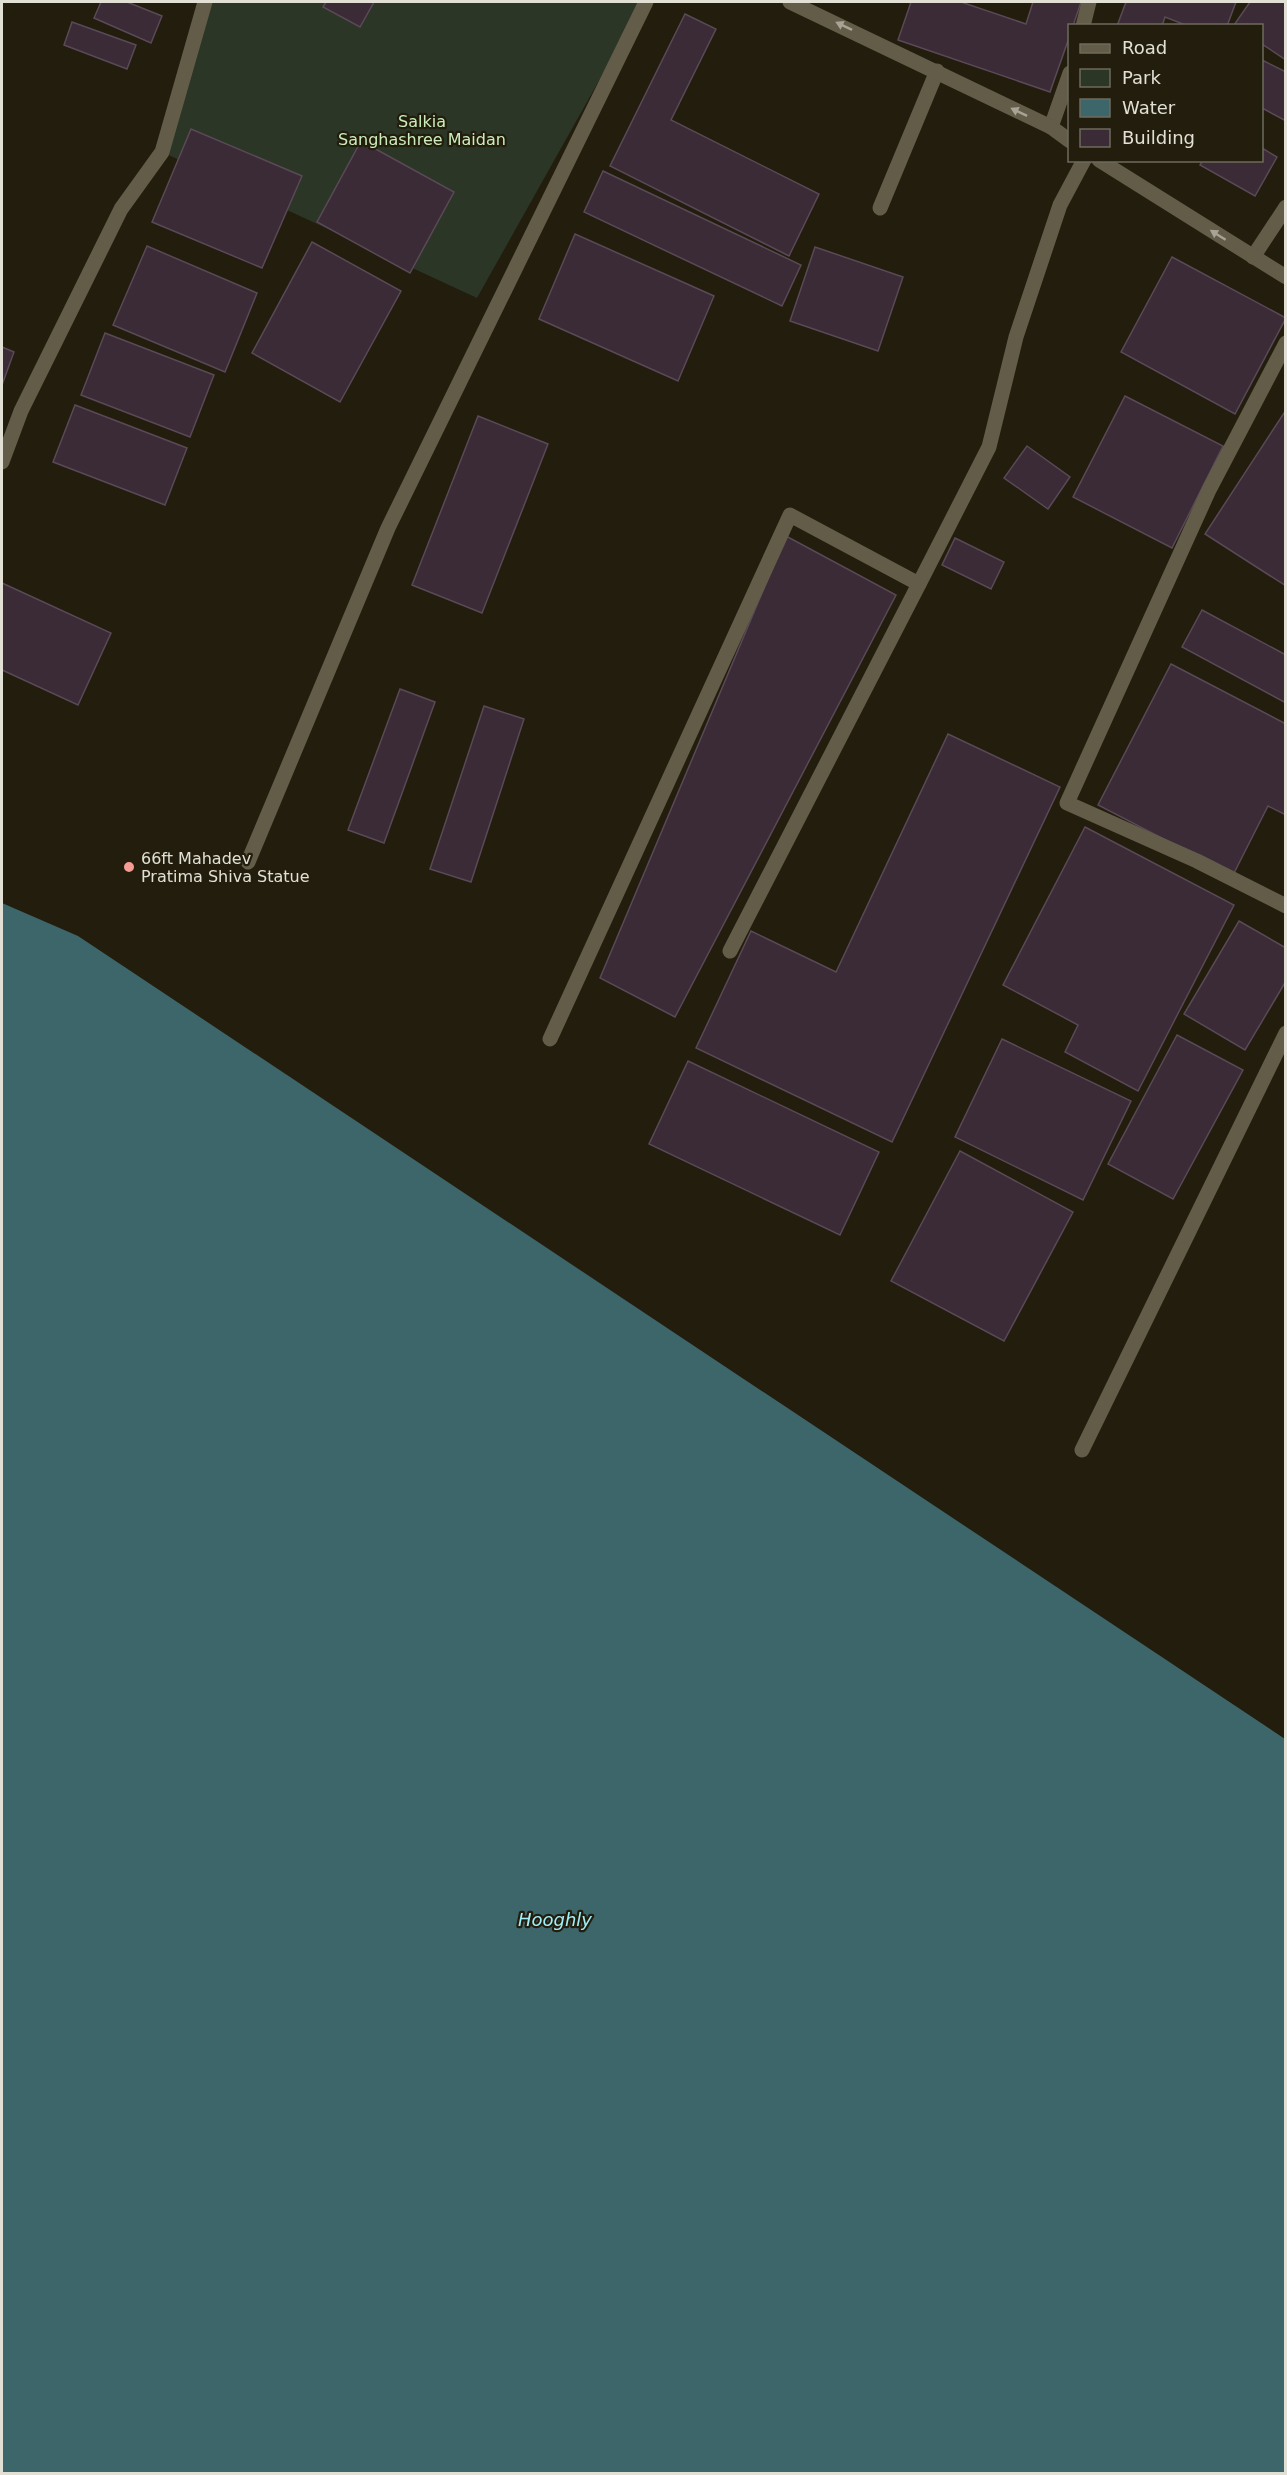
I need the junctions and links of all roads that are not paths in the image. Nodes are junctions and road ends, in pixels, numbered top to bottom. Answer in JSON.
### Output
{"nodes":[{"id":1,"x":204,"y":2,"type":"edge"},
{"id":2,"x":646,"y":2,"type":"edge"},
{"id":3,"x":790,"y":2,"type":"edge"},
{"id":4,"x":1089,"y":2,"type":"edge"},
{"id":5,"x":1084,"y":24,"type":"edge"},
{"id":6,"x":937,"y":71,"type":"junction"},
{"id":7,"x":1068,"y":79,"type":"edge"},
{"id":8,"x":1051,"y":127,"type":"junction"},
{"id":9,"x":1068,"y":140,"type":"edge"},
{"id":10,"x":1082,"y":162,"type":"edge"},
{"id":11,"x":1101,"y":162,"type":"edge"},
{"id":12,"x":1286,"y":207,"type":"edge"},
{"id":13,"x":880,"y":208,"type":"dead end"},
{"id":14,"x":1253,"y":257,"type":"junction"},
{"id":15,"x":1286,"y":278,"type":"edge"},
{"id":16,"x":1286,"y":343,"type":"edge"},
{"id":17,"x":2,"y":462,"type":"edge"},
{"id":18,"x":919,"y":584,"type":"junction"},
{"id":19,"x":248,"y":862,"type":"dead end"},
{"id":20,"x":1286,"y":906,"type":"edge"},
{"id":21,"x":730,"y":951,"type":"dead end"},
{"id":22,"x":1286,"y":1033,"type":"edge"},
{"id":23,"x":550,"y":1039,"type":"dead end"},
{"id":24,"x":1082,"y":1450,"type":"dead end"}],
"edges":[{"from":1,"to":17,"type":"street"},
{"from":2,"to":19,"type":"street"},
{"from":6,"to":3,"type":"street","one_way":true},
{"from":4,"to":5,"type":"street"},
{"from":8,"to":6,"type":"street","one_way":true},
{"from":6,"to":13,"type":"street"},
{"from":7,"to":8,"type":"street"},
{"from":8,"to":9,"type":"street"},
{"from":10,"to":18,"type":"street"},
{"from":14,"to":11,"type":"street","one_way":true},
{"from":12,"to":14,"type":"street"},
{"from":14,"to":15,"type":"street"},
{"from":16,"to":20,"type":"street"},
{"from":18,"to":21,"type":"street"},
{"from":18,"to":23,"type":"street"},
{"from":22,"to":24,"type":"street"}]}
